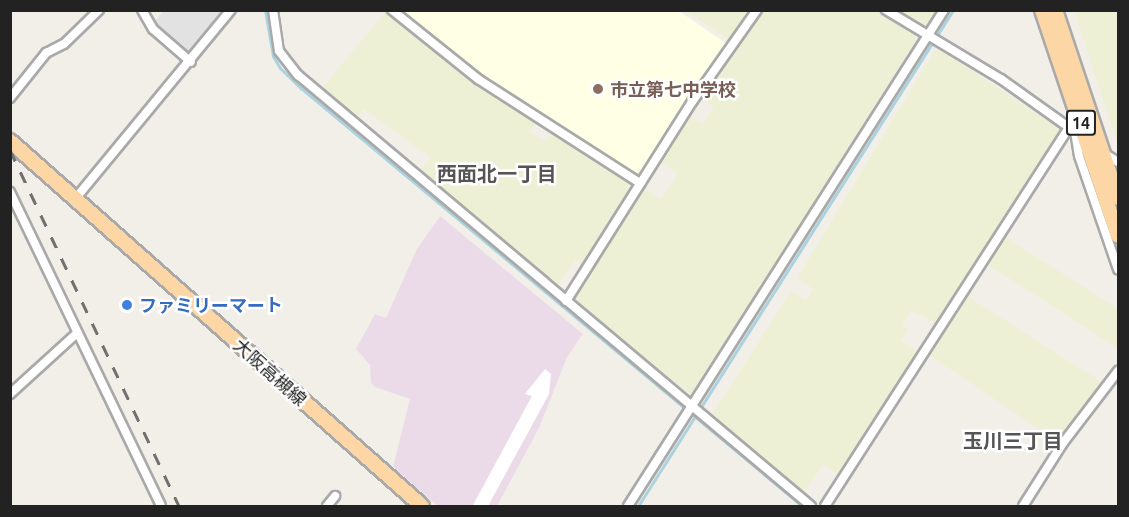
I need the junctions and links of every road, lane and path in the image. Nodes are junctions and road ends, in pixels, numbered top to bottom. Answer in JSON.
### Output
{"nodes":[{"id":1,"x":99,"y":10,"type":"edge"},
{"id":2,"x":142,"y":10,"type":"edge"},
{"id":3,"x":231,"y":10,"type":"edge"},
{"id":4,"x":273,"y":10,"type":"edge"},
{"id":5,"x":392,"y":10,"type":"edge"},
{"id":6,"x":757,"y":10,"type":"edge"},
{"id":7,"x":886,"y":10,"type":"edge"},
{"id":8,"x":944,"y":10,"type":"edge"},
{"id":9,"x":1042,"y":10,"type":"edge"},
{"id":10,"x":1055,"y":10,"type":"edge"},
{"id":11,"x":928,"y":34,"type":"junction"},
{"id":12,"x":191,"y":62,"type":"junction"},
{"id":13,"x":10,"y":98,"type":"edge"},
{"id":14,"x":1072,"y":129,"type":"junction"},
{"id":15,"x":1087,"y":140,"type":"junction"},
{"id":16,"x":10,"y":141,"type":"edge"},
{"id":17,"x":1112,"y":158,"type":"edge"},
{"id":18,"x":1119,"y":170,"type":"edge"},
{"id":19,"x":640,"y":183,"type":"junction"},
{"id":20,"x":10,"y":192,"type":"edge"},
{"id":21,"x":1119,"y":198,"type":"edge"},
{"id":22,"x":75,"y":199,"type":"junction"},
{"id":23,"x":1119,"y":236,"type":"edge"},
{"id":24,"x":1119,"y":269,"type":"edge"},
{"id":25,"x":566,"y":301,"type":"junction"},
{"id":26,"x":76,"y":334,"type":"junction"},
{"id":27,"x":1119,"y":371,"type":"edge"},
{"id":28,"x":10,"y":394,"type":"edge"},
{"id":29,"x":692,"y":407,"type":"junction"},
{"id":30,"x":335,"y":496,"type":"dead end"},
{"id":31,"x":161,"y":507,"type":"edge"},
{"id":32,"x":327,"y":507,"type":"edge"},
{"id":33,"x":422,"y":507,"type":"edge"},
{"id":34,"x":628,"y":507,"type":"edge"},
{"id":35,"x":811,"y":507,"type":"edge"},
{"id":36,"x":825,"y":507,"type":"edge"},
{"id":37,"x":1023,"y":507,"type":"edge"}],
"edges":[{"from":1,"to":13,"type":"street"},
{"from":2,"to":12,"type":"street"},
{"from":3,"to":12,"type":"street"},
{"from":4,"to":25,"type":"street"},
{"from":5,"to":19,"type":"street"},
{"from":6,"to":19,"type":"street"},
{"from":7,"to":11,"type":"street"},
{"from":8,"to":11,"type":"street"},
{"from":9,"to":15,"type":"main road","number":"14"},
{"from":10,"to":17,"type":"main road","number":"14"},
{"from":11,"to":14,"type":"street"},
{"from":11,"to":29,"type":"street"},
{"from":12,"to":22,"type":"street"},
{"from":14,"to":15,"type":"street"},
{"from":14,"to":24,"type":"street"},
{"from":14,"to":36,"type":"street"},
{"from":15,"to":17,"type":"street"},
{"from":15,"to":23,"type":"main road","number":"14"},
{"from":16,"to":22,"type":"main road","name":"大阪高槻線"},
{"from":17,"to":18,"type":"street"},
{"from":17,"to":21,"type":"main road","number":"14"},
{"from":19,"to":25,"type":"street"},
{"from":20,"to":26,"type":"street"},
{"from":22,"to":33,"type":"main road","name":"大阪高槻線"},
{"from":25,"to":29,"type":"street"},
{"from":26,"to":28,"type":"street"},
{"from":26,"to":31,"type":"street"},
{"from":27,"to":37,"type":"street"},
{"from":29,"to":34,"type":"street"},
{"from":29,"to":35,"type":"street"},
{"from":30,"to":32,"type":"street"}]}
